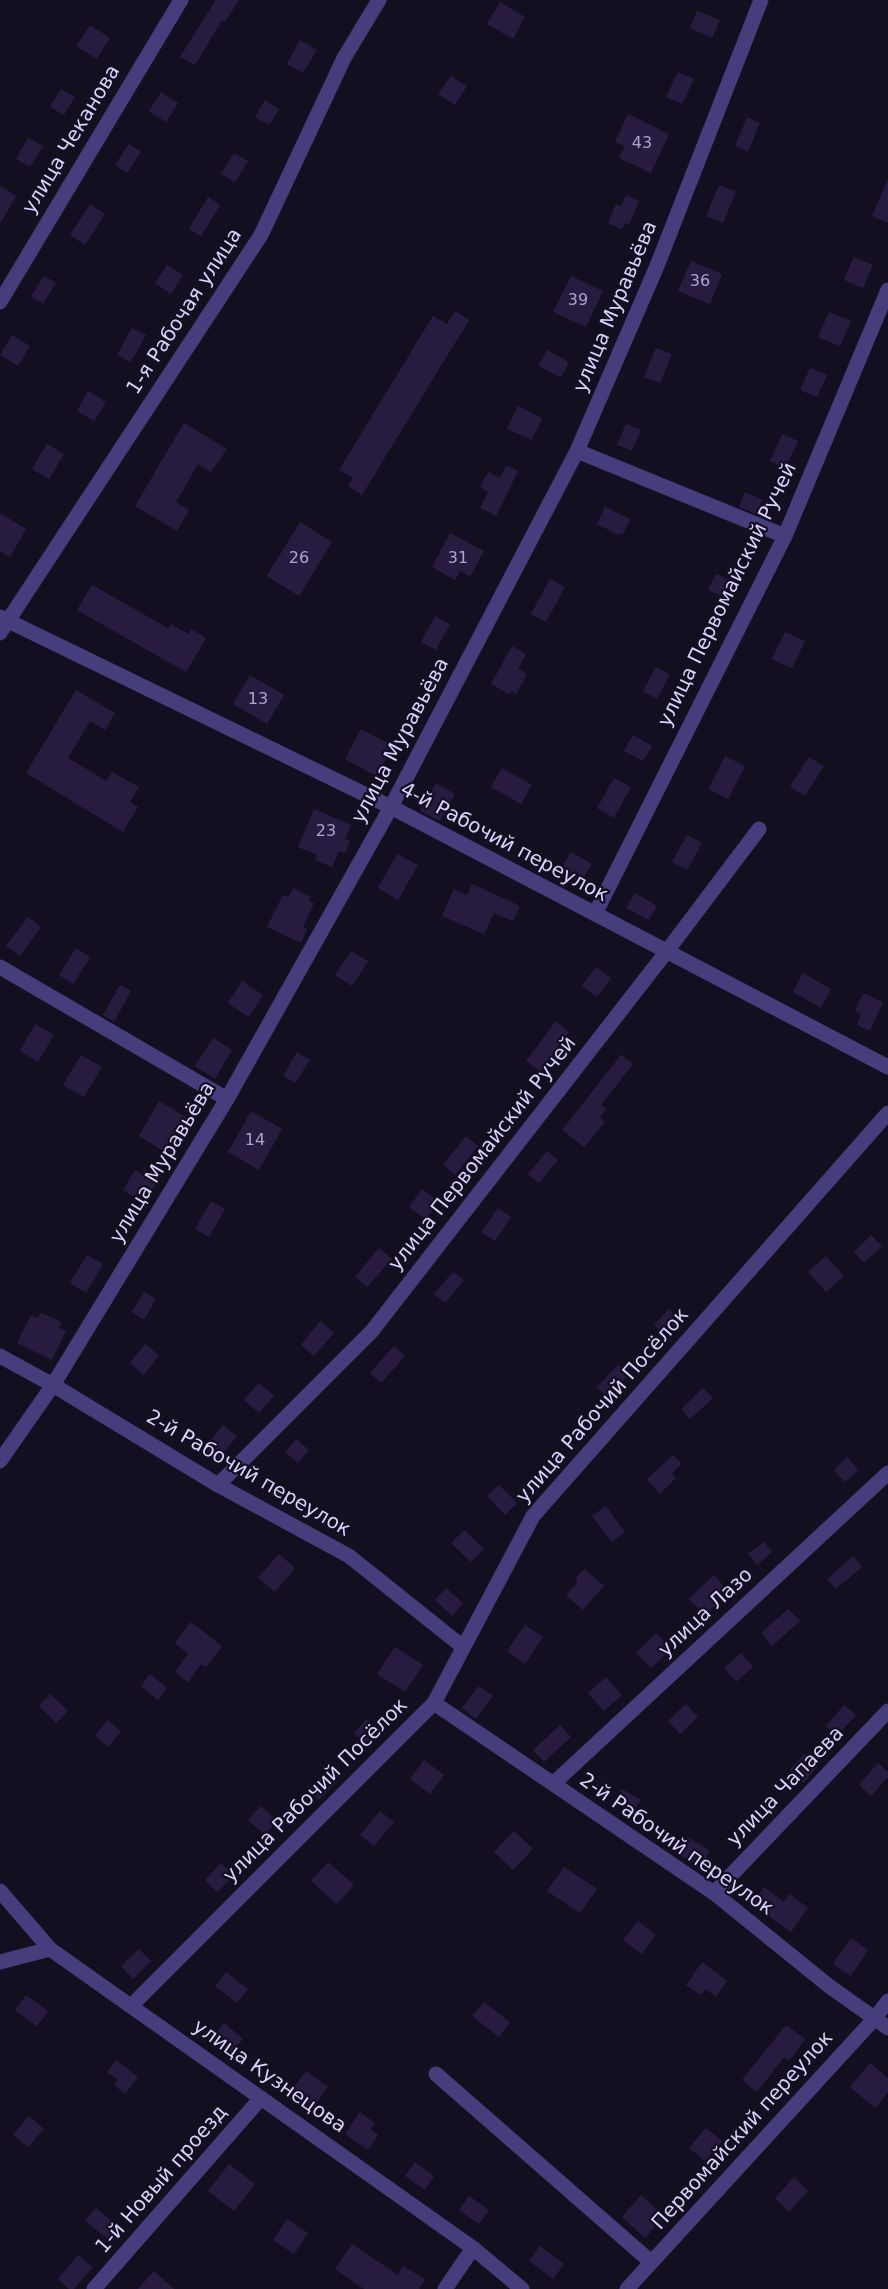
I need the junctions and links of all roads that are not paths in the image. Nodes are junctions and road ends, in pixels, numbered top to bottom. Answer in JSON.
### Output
{"nodes":[{"id":1,"x":181,"y":0,"type":"edge"},
{"id":2,"x":379,"y":0,"type":"edge"},
{"id":3,"x":760,"y":0,"type":"edge"},
{"id":4,"x":888,"y":290,"type":"edge"},
{"id":5,"x":0,"y":302,"type":"edge"},
{"id":6,"x":577,"y":451,"type":"junction"},
{"id":7,"x":785,"y":536,"type":"junction"},
{"id":8,"x":2,"y":623,"type":"edge"},
{"id":9,"x":391,"y":807,"type":"junction"},
{"id":10,"x":759,"y":830,"type":"dead end"},
{"id":11,"x":595,"y":914,"type":"junction"},
{"id":12,"x":667,"y":951,"type":"junction"},
{"id":13,"x":0,"y":967,"type":"edge"},
{"id":14,"x":888,"y":1067,"type":"edge"},
{"id":15,"x":227,"y":1099,"type":"junction"},
{"id":16,"x":888,"y":1113,"type":"edge"},
{"id":17,"x":0,"y":1356,"type":"edge"},
{"id":18,"x":53,"y":1384,"type":"junction"},
{"id":19,"x":0,"y":1461,"type":"edge"},
{"id":20,"x":888,"y":1473,"type":"edge"},
{"id":21,"x":218,"y":1485,"type":"junction"},
{"id":22,"x":464,"y":1647,"type":"junction"},
{"id":23,"x":434,"y":1703,"type":"junction"},
{"id":24,"x":888,"y":1711,"type":"edge"},
{"id":25,"x":554,"y":1784,"type":"junction"},
{"id":26,"x":0,"y":1891,"type":"edge"},
{"id":27,"x":714,"y":1893,"type":"junction"},
{"id":28,"x":50,"y":1949,"type":"junction"},
{"id":29,"x":0,"y":1962,"type":"edge"},
{"id":30,"x":888,"y":2001,"type":"edge"},
{"id":31,"x":131,"y":2006,"type":"junction"},
{"id":32,"x":874,"y":2018,"type":"junction"},
{"id":33,"x":888,"y":2028,"type":"edge"},
{"id":34,"x":436,"y":2074,"type":"dead end"},
{"id":35,"x":261,"y":2098,"type":"junction"},
{"id":36,"x":473,"y":2248,"type":"junction"},
{"id":37,"x":651,"y":2262,"type":"junction"},
{"id":38,"x":94,"y":2289,"type":"edge"},
{"id":39,"x":445,"y":2289,"type":"edge"},
{"id":40,"x":522,"y":2289,"type":"edge"},
{"id":41,"x":627,"y":2289,"type":"edge"}],
"edges":[{"from":1,"to":5,"type":"street","name":"улица Чеканова"},
{"from":2,"to":8,"type":"street","name":"1-я Рабочая улица"},
{"from":3,"to":6,"type":"street","name":"улица Муравьёва"},
{"from":4,"to":7,"type":"street","name":"улица Первомайский Ручей"},
{"from":6,"to":7,"type":"street"},
{"from":6,"to":9,"type":"street","name":"улица Муравьёва"},
{"from":7,"to":11,"type":"street","name":"улица Первомайский Ручей"},
{"from":8,"to":9,"type":"street","name":"4-й Рабочий переулок"},
{"from":9,"to":11,"type":"street","name":"4-й Рабочий переулок"},
{"from":9,"to":15,"type":"street","name":"улица Муравьёва"},
{"from":10,"to":12,"type":"street","name":"улица Первомайский Ручей"},
{"from":11,"to":12,"type":"street","name":"4-й Рабочий переулок"},
{"from":12,"to":14,"type":"street","name":"4-й Рабочий переулок"},
{"from":12,"to":21,"type":"street","name":"улица Первомайский Ручей"},
{"from":13,"to":15,"type":"street"},
{"from":15,"to":18,"type":"street","name":"улица Муравьёва"},
{"from":16,"to":22,"type":"street","name":"улица Рабочий Посёлок"},
{"from":17,"to":18,"type":"street","name":"2-й Рабочий переулок"},
{"from":18,"to":19,"type":"street","name":"улица Муравьёва"},
{"from":18,"to":21,"type":"street","name":"2-й Рабочий переулок"},
{"from":20,"to":25,"type":"street","name":"улица Лазо"},
{"from":21,"to":22,"type":"street","name":"2-й Рабочий переулок"},
{"from":22,"to":23,"type":"street","name":"улица Рабочий Посёлок"},
{"from":23,"to":25,"type":"street","name":"2-й Рабочий переулок"},
{"from":23,"to":31,"type":"street","name":"улица Рабочий Посёлок"},
{"from":24,"to":27,"type":"street","name":"улица Чапаева"},
{"from":25,"to":27,"type":"street","name":"2-й Рабочий переулок"},
{"from":26,"to":28,"type":"street","name":"улица Кузнецова"},
{"from":27,"to":32,"type":"street","name":"2-й Рабочий переулок"},
{"from":28,"to":29,"type":"street"},
{"from":28,"to":31,"type":"street","name":"улица Кузнецова"},
{"from":30,"to":32,"type":"street","name":"Первомайский переулок"},
{"from":31,"to":35,"type":"street","name":"улица Кузнецова"},
{"from":32,"to":33,"type":"street","name":"2-й Рабочий переулок"},
{"from":32,"to":37,"type":"street","name":"Первомайский переулок"},
{"from":34,"to":37,"type":"street"},
{"from":35,"to":36,"type":"street","name":"улица Кузнецова"},
{"from":35,"to":38,"type":"street","name":"1-й Новый проезд"},
{"from":36,"to":39,"type":"street"},
{"from":36,"to":40,"type":"street","name":"улица Кузнецова"},
{"from":37,"to":41,"type":"street","name":"Первомайский переулок"}]}
